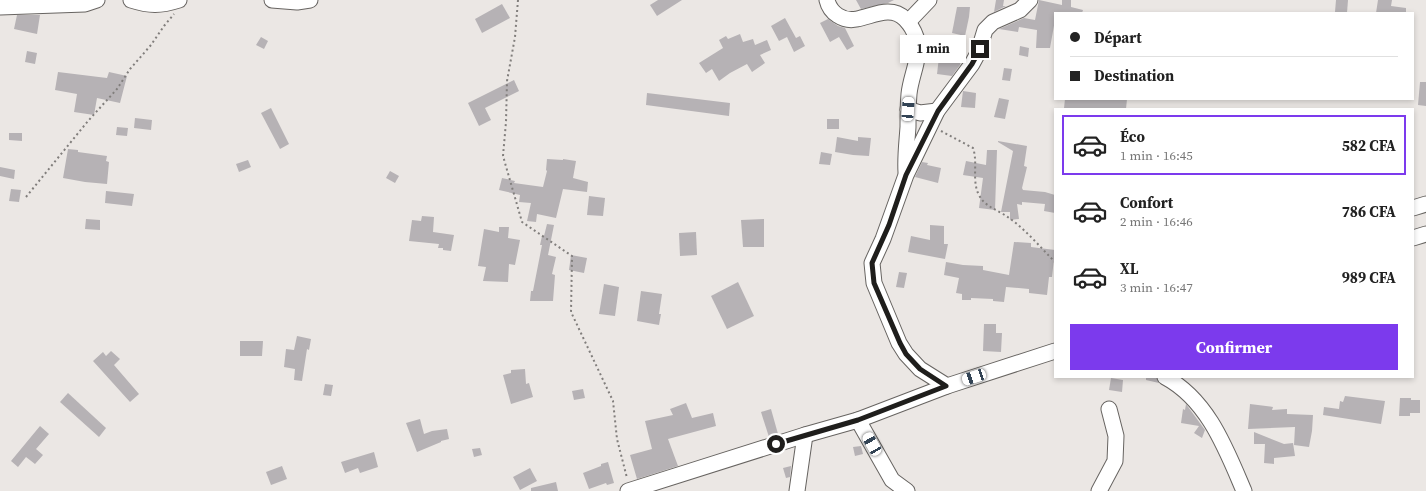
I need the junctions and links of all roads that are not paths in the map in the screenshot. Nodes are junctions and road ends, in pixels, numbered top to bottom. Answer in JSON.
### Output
{"nodes":[{"id":1,"x":96,"y":0,"type":"edge"},
{"id":2,"x":131,"y":0,"type":"edge"},
{"id":3,"x":272,"y":0,"type":"edge"},
{"id":4,"x":310,"y":0,"type":"edge"},
{"id":5,"x":827,"y":0,"type":"edge"},
{"id":6,"x":928,"y":0,"type":"edge"},
{"id":7,"x":1030,"y":0,"type":"edge"},
{"id":8,"x":178,"y":5,"type":"edge"},
{"id":9,"x":0,"y":7,"type":"edge"},
{"id":10,"x":908,"y":22,"type":"junction"},
{"id":11,"x":908,"y":109,"type":"junction"},
{"id":12,"x":938,"y":111,"type":"junction"},
{"id":13,"x":906,"y":175,"type":"junction"},
{"id":14,"x":1426,"y":204,"type":"edge"},
{"id":15,"x":1414,"y":208,"type":"edge"},
{"id":16,"x":1426,"y":234,"type":"edge"},
{"id":17,"x":1414,"y":238,"type":"edge"},
{"id":18,"x":1054,"y":351,"type":"edge"},
{"id":19,"x":1166,"y":378,"type":"edge"},
{"id":20,"x":946,"y":386,"type":"junction"},
{"id":21,"x":1109,"y":409,"type":"dead end"},
{"id":22,"x":858,"y":420,"type":"junction"},
{"id":23,"x":805,"y":435,"type":"junction"},
{"id":24,"x":629,"y":491,"type":"edge"},
{"id":25,"x":797,"y":491,"type":"edge"},
{"id":26,"x":907,"y":491,"type":"edge"},
{"id":27,"x":1099,"y":491,"type":"edge"},
{"id":28,"x":1244,"y":491,"type":"edge"}],
"edges":[{"from":1,"to":9,"type":"street"},
{"from":2,"to":8,"type":"street"},
{"from":3,"to":4,"type":"street"},
{"from":5,"to":10,"type":"street"},
{"from":6,"to":10,"type":"street"},
{"from":7,"to":12,"type":"street"},
{"from":10,"to":11,"type":"street"},
{"from":11,"to":12,"type":"street"},
{"from":11,"to":13,"type":"street"},
{"from":12,"to":13,"type":"street"},
{"from":13,"to":20,"type":"street"},
{"from":14,"to":15,"type":"street"},
{"from":16,"to":17,"type":"street"},
{"from":18,"to":20,"type":"street"},
{"from":19,"to":28,"type":"street"},
{"from":20,"to":22,"type":"street"},
{"from":21,"to":27,"type":"street"},
{"from":22,"to":23,"type":"street"},
{"from":22,"to":26,"type":"street"},
{"from":23,"to":24,"type":"street"},
{"from":23,"to":25,"type":"street"}]}
